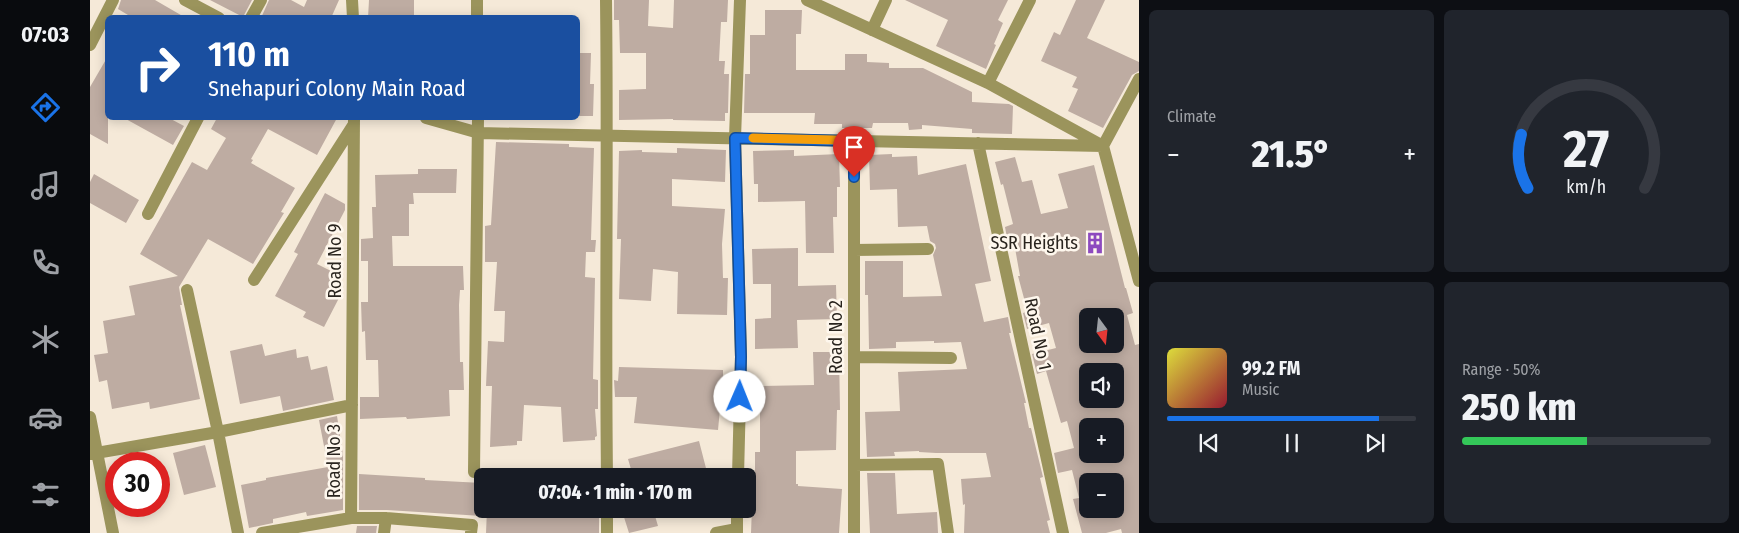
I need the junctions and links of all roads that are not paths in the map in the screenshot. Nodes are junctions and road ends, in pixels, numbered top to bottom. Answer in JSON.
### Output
{"nodes":[{"id":1,"x":113,"y":0,"type":"edge"},
{"id":2,"x":185,"y":0,"type":"edge"},
{"id":3,"x":261,"y":0,"type":"edge"},
{"id":4,"x":352,"y":0,"type":"edge"},
{"id":5,"x":477,"y":0,"type":"edge"},
{"id":6,"x":606,"y":0,"type":"edge"},
{"id":7,"x":740,"y":0,"type":"edge"},
{"id":8,"x":807,"y":0,"type":"edge"},
{"id":9,"x":886,"y":0,"type":"edge"},
{"id":10,"x":1030,"y":0,"type":"edge"},
{"id":11,"x":201,"y":3,"type":"edge"},
{"id":12,"x":105,"y":15,"type":"edge"},
{"id":13,"x":215,"y":15,"type":"edge"},
{"id":14,"x":253,"y":15,"type":"edge"},
{"id":15,"x":352,"y":15,"type":"edge"},
{"id":16,"x":477,"y":15,"type":"edge"},
{"id":17,"x":105,"y":16,"type":"edge"},
{"id":18,"x":872,"y":30,"type":"junction"},
{"id":19,"x":90,"y":45,"type":"edge"},
{"id":20,"x":1139,"y":79,"type":"edge"},
{"id":21,"x":988,"y":83,"type":"junction"},
{"id":22,"x":197,"y":120,"type":"edge"},
{"id":23,"x":433,"y":120,"type":"edge"},
{"id":24,"x":478,"y":120,"type":"edge"},
{"id":25,"x":354,"y":121,"type":"edge"},
{"id":26,"x":479,"y":133,"type":"junction"},
{"id":27,"x":608,"y":134,"type":"junction"},
{"id":28,"x":735,"y":138,"type":"junction"},
{"id":29,"x":854,"y":141,"type":"junction"},
{"id":30,"x":978,"y":142,"type":"junction"},
{"id":31,"x":1103,"y":146,"type":"junction"},
{"id":32,"x":148,"y":214,"type":"dead end"},
{"id":33,"x":928,"y":249,"type":"dead end"},
{"id":34,"x":854,"y":250,"type":"junction"},
{"id":35,"x":254,"y":280,"type":"dead end"},
{"id":36,"x":1139,"y":281,"type":"edge"},
{"id":37,"x":187,"y":290,"type":"dead end"},
{"id":38,"x":854,"y":357,"type":"junction"},
{"id":39,"x":951,"y":358,"type":"dead end"},
{"id":40,"x":352,"y":405,"type":"junction"},
{"id":41,"x":90,"y":417,"type":"edge"},
{"id":42,"x":218,"y":432,"type":"junction"},
{"id":43,"x":94,"y":454,"type":"edge"},
{"id":44,"x":854,"y":465,"type":"junction"},
{"id":45,"x":474,"y":468,"type":"edge"},
{"id":46,"x":606,"y":468,"type":"edge"},
{"id":47,"x":738,"y":468,"type":"edge"},
{"id":48,"x":352,"y":518,"type":"junction"},
{"id":49,"x":386,"y":518,"type":"junction"},
{"id":50,"x":607,"y":518,"type":"edge"},
{"id":51,"x":737,"y":518,"type":"edge"},
{"id":52,"x":737,"y":531,"type":"edge"},
{"id":53,"x":113,"y":533,"type":"edge"},
{"id":54,"x":238,"y":533,"type":"edge"},
{"id":55,"x":262,"y":533,"type":"edge"},
{"id":56,"x":384,"y":533,"type":"edge"},
{"id":57,"x":471,"y":533,"type":"edge"},
{"id":58,"x":607,"y":533,"type":"edge"},
{"id":59,"x":716,"y":533,"type":"edge"},
{"id":60,"x":854,"y":533,"type":"edge"},
{"id":61,"x":948,"y":533,"type":"edge"},
{"id":62,"x":1064,"y":533,"type":"edge"}],
"edges":[{"from":1,"to":12,"type":"street"},
{"from":2,"to":11,"type":"street"},
{"from":3,"to":14,"type":"street"},
{"from":4,"to":15,"type":"street"},
{"from":5,"to":16,"type":"street"},
{"from":6,"to":27,"type":"street"},
{"from":7,"to":28,"type":"street"},
{"from":8,"to":18,"type":"street"},
{"from":9,"to":18,"type":"street"},
{"from":10,"to":21,"type":"street"},
{"from":11,"to":13,"type":"street"},
{"from":17,"to":19,"type":"street"},
{"from":18,"to":21,"type":"street"},
{"from":20,"to":31,"type":"street"},
{"from":21,"to":31,"type":"street"},
{"from":22,"to":32,"type":"street"},
{"from":23,"to":26,"type":"street"},
{"from":24,"to":26,"type":"street"},
{"from":25,"to":35,"type":"street"},
{"from":25,"to":40,"type":"street","name":"Road No 9"},
{"from":26,"to":27,"type":"street"},
{"from":26,"to":45,"type":"street"},
{"from":27,"to":28,"type":"street"},
{"from":27,"to":46,"type":"street"},
{"from":28,"to":29,"type":"street"},
{"from":28,"to":47,"type":"street"},
{"from":29,"to":30,"type":"street"},
{"from":29,"to":34,"type":"street","name":"Road No 2"},
{"from":30,"to":31,"type":"street"},
{"from":30,"to":62,"type":"street","name":"Road No 1"},
{"from":31,"to":36,"type":"street"},
{"from":33,"to":34,"type":"street"},
{"from":34,"to":38,"type":"street","name":"Road No 2"},
{"from":37,"to":42,"type":"street"},
{"from":38,"to":39,"type":"street"},
{"from":38,"to":44,"type":"street","name":"Road No 2"},
{"from":40,"to":42,"type":"street"},
{"from":40,"to":48,"type":"street","name":"Road No 3"},
{"from":41,"to":43,"type":"street"},
{"from":42,"to":43,"type":"street"},
{"from":42,"to":54,"type":"street"},
{"from":43,"to":53,"type":"street"},
{"from":44,"to":60,"type":"street","name":"Road No 2"},
{"from":44,"to":61,"type":"street"},
{"from":48,"to":49,"type":"street"},
{"from":48,"to":55,"type":"street"},
{"from":49,"to":56,"type":"street"},
{"from":49,"to":57,"type":"street"},
{"from":50,"to":58,"type":"street"},
{"from":51,"to":52,"type":"street"},
{"from":52,"to":59,"type":"street"}]}
